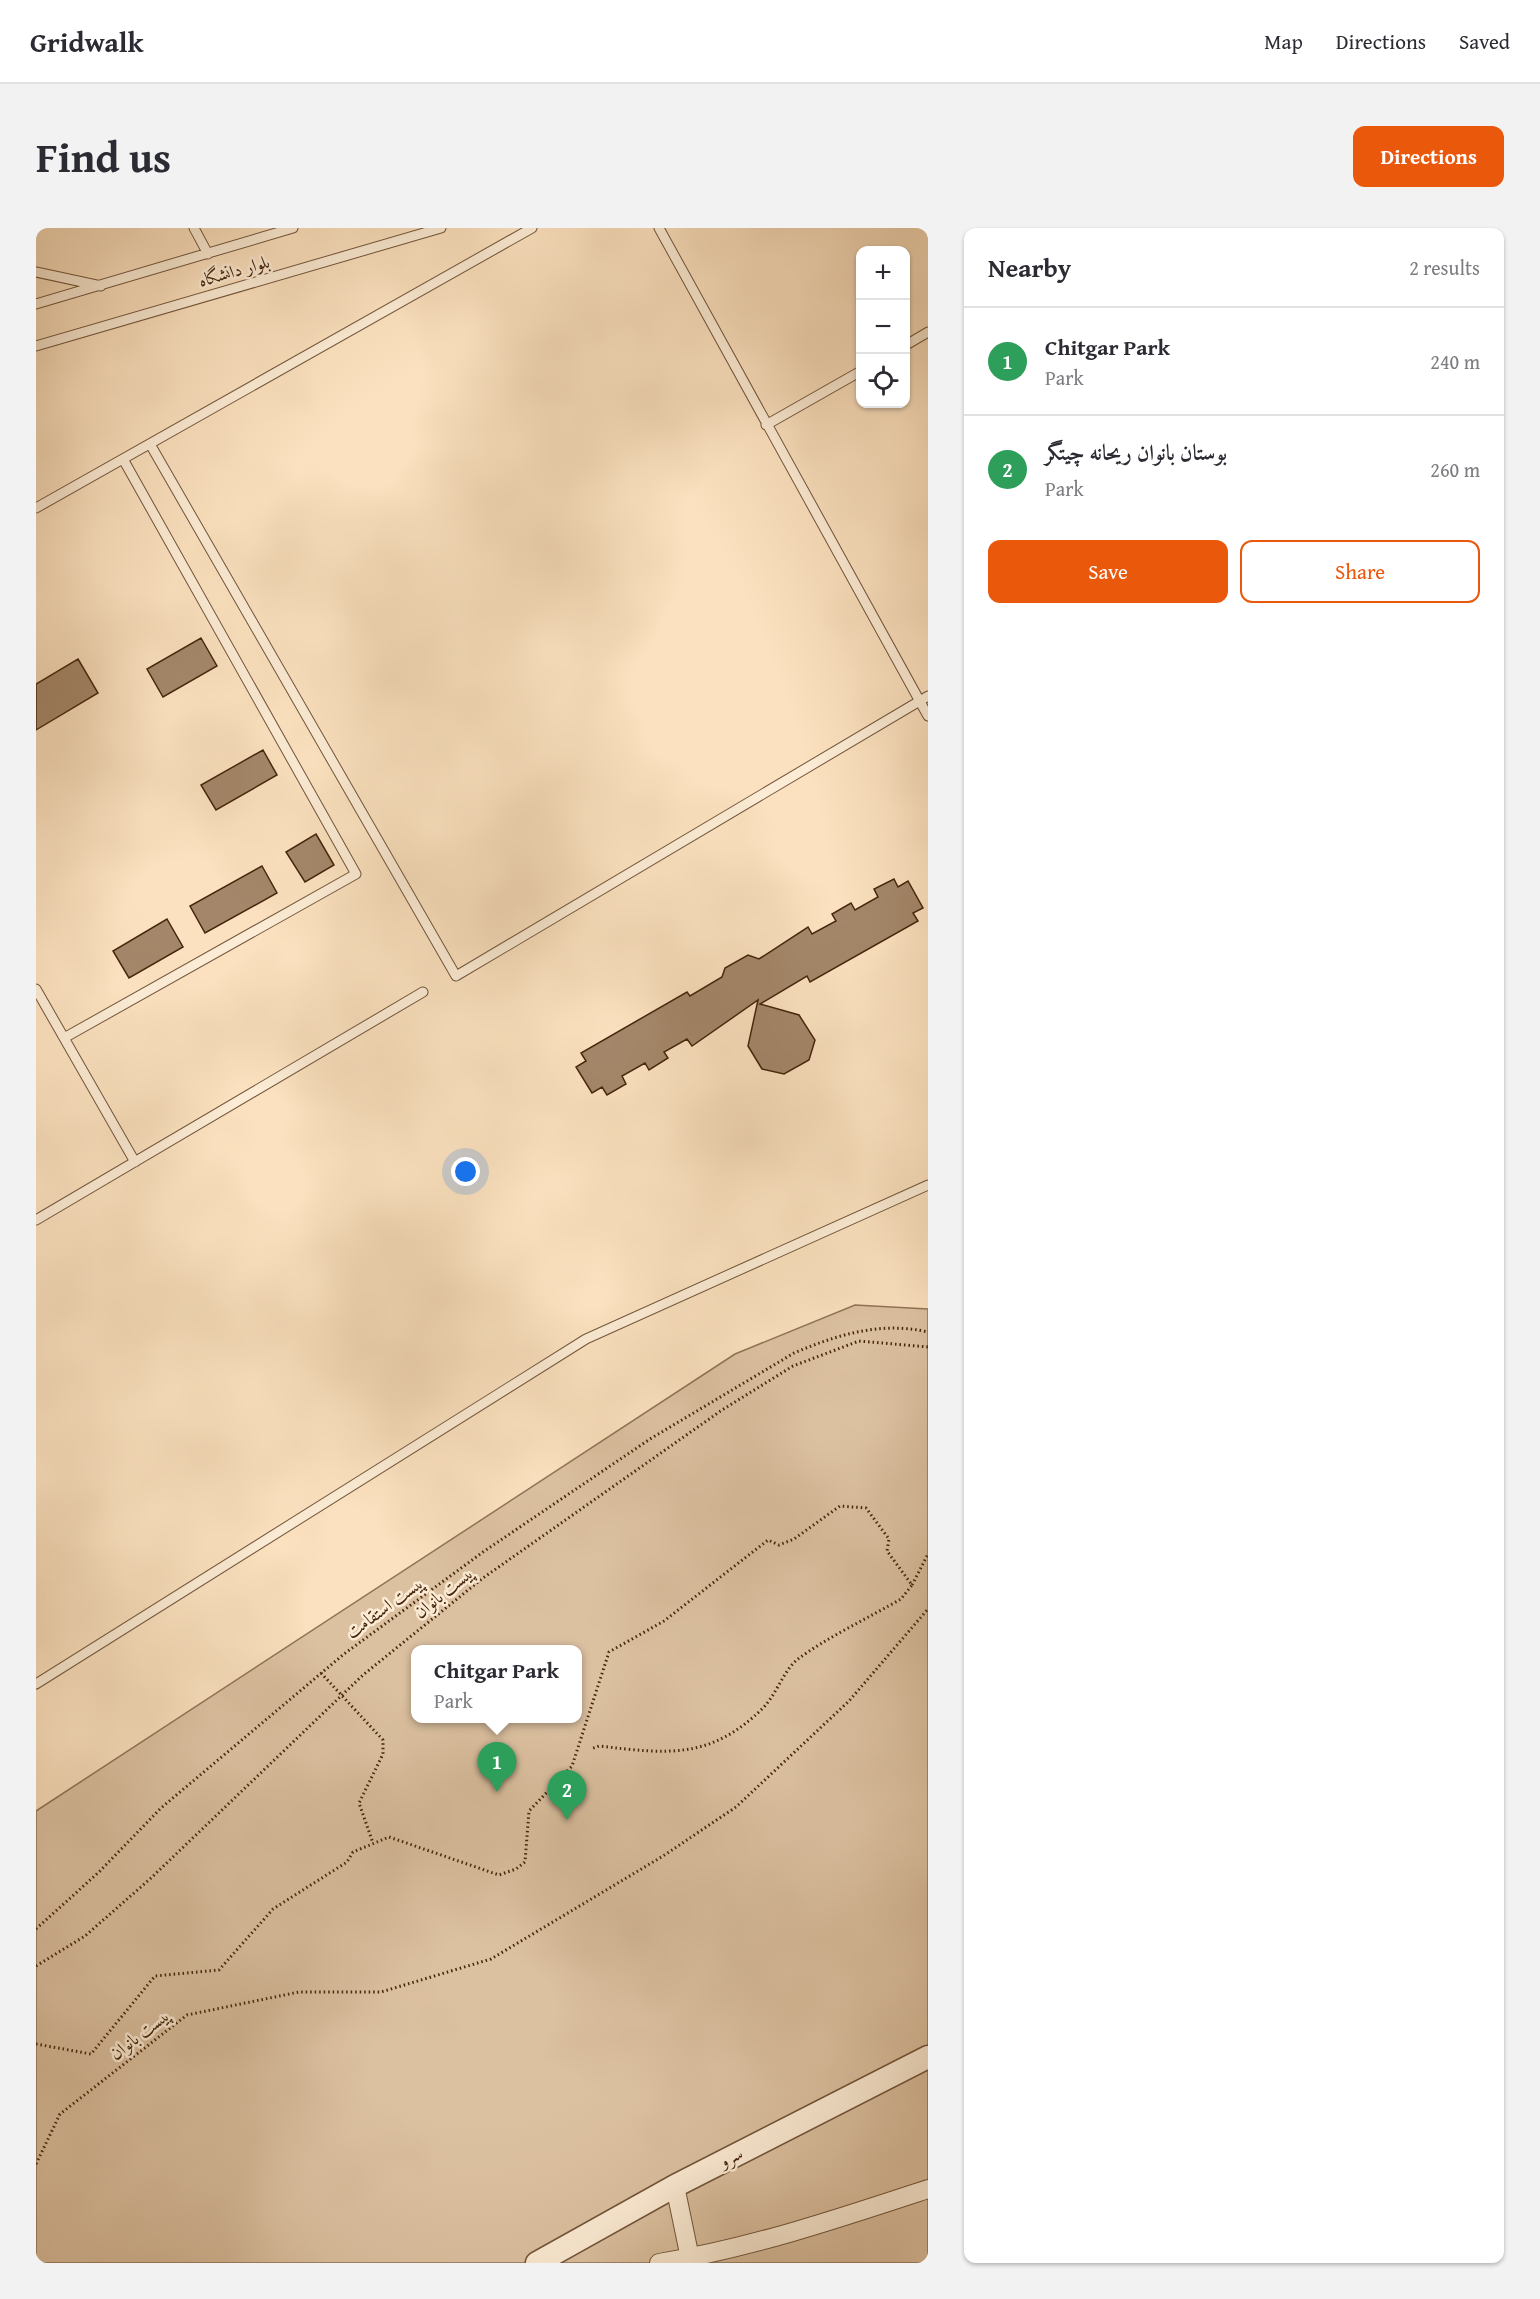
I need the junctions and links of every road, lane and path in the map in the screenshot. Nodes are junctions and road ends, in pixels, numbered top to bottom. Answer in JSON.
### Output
{"nodes":[{"id":1,"x":194,"y":228,"type":"edge"},
{"id":2,"x":293,"y":228,"type":"edge"},
{"id":3,"x":441,"y":228,"type":"edge"},
{"id":4,"x":532,"y":228,"type":"edge"},
{"id":5,"x":659,"y":228,"type":"edge"},
{"id":6,"x":208,"y":254,"type":"junction"},
{"id":7,"x":36,"y":272,"type":"edge"},
{"id":8,"x":103,"y":286,"type":"junction"},
{"id":9,"x":36,"y":304,"type":"edge"},
{"id":10,"x":928,"y":332,"type":"edge"},
{"id":11,"x":910,"y":343,"type":"edge"},
{"id":12,"x":36,"y":346,"type":"edge"},
{"id":13,"x":856,"y":374,"type":"edge"},
{"id":14,"x":766,"y":425,"type":"junction"},
{"id":15,"x":150,"y":444,"type":"junction"},
{"id":16,"x":123,"y":459,"type":"junction"},
{"id":17,"x":36,"y":508,"type":"edge"},
{"id":18,"x":924,"y":698,"type":"edge"},
{"id":19,"x":928,"y":716,"type":"edge"},
{"id":20,"x":36,"y":989,"type":"edge"},
{"id":21,"x":423,"y":992,"type":"dead end"},
{"id":22,"x":64,"y":1038,"type":"junction"},
{"id":23,"x":135,"y":1162,"type":"junction"},
{"id":24,"x":928,"y":1185,"type":"edge"},
{"id":25,"x":36,"y":1220,"type":"edge"},
{"id":26,"x":928,"y":1332,"type":"edge"},
{"id":27,"x":928,"y":1347,"type":"edge"},
{"id":28,"x":928,"y":1554,"type":"edge"},
{"id":29,"x":912,"y":1585,"type":"junction"},
{"id":30,"x":928,"y":1609,"type":"edge"},
{"id":31,"x":321,"y":1673,"type":"junction"},
{"id":32,"x":36,"y":1684,"type":"edge"},
{"id":33,"x":343,"y":1695,"type":"junction"},
{"id":34,"x":591,"y":1749,"type":"dead end"},
{"id":35,"x":373,"y":1844,"type":"junction"},
{"id":36,"x":36,"y":1929,"type":"edge"},
{"id":37,"x":36,"y":1966,"type":"edge"},
{"id":38,"x":36,"y":2044,"type":"edge"},
{"id":39,"x":928,"y":2057,"type":"edge"},
{"id":40,"x":36,"y":2164,"type":"edge"},
{"id":41,"x":675,"y":2186,"type":"junction"},
{"id":42,"x":928,"y":2189,"type":"edge"},
{"id":43,"x":691,"y":2260,"type":"edge"},
{"id":44,"x":537,"y":2263,"type":"edge"},
{"id":45,"x":660,"y":2263,"type":"edge"}],
"edges":[{"from":1,"to":6,"type":"lane"},
{"from":2,"to":6,"type":"lane","name":"بلوار دانشگاه"},
{"from":3,"to":12,"type":"lane","name":"بلوار دانشگاه"},
{"from":4,"to":15,"type":"lane"},
{"from":5,"to":14,"type":"lane"},
{"from":6,"to":8,"type":"lane","name":"بلوار دانشگاه"},
{"from":7,"to":8,"type":"lane"},
{"from":8,"to":9,"type":"lane","name":"بلوار دانشگاه"},
{"from":10,"to":11,"type":"lane"},
{"from":13,"to":14,"type":"lane"},
{"from":14,"to":18,"type":"lane"},
{"from":15,"to":16,"type":"lane"},
{"from":15,"to":18,"type":"lane"},
{"from":16,"to":17,"type":"lane"},
{"from":16,"to":22,"type":"lane"},
{"from":18,"to":19,"type":"lane"},
{"from":20,"to":22,"type":"lane"},
{"from":21,"to":23,"type":"lane"},
{"from":22,"to":23,"type":"lane"},
{"from":23,"to":25,"type":"lane"},
{"from":24,"to":32,"type":"lane"},
{"from":26,"to":31,"type":"path","name":"پیست استقامت"},
{"from":27,"to":33,"type":"path","name":"پیست بانوان"},
{"from":28,"to":29,"type":"path"},
{"from":29,"to":34,"type":"path"},
{"from":29,"to":35,"type":"path"},
{"from":30,"to":40,"type":"path","name":"پیست بانوان"},
{"from":31,"to":33,"type":"path"},
{"from":31,"to":36,"type":"path","name":"پیست استقامت"},
{"from":33,"to":35,"type":"path"},
{"from":33,"to":37,"type":"path","name":"پیست بانوان"},
{"from":35,"to":38,"type":"path"},
{"from":39,"to":41,"type":"street","name":"سرو"},
{"from":41,"to":43,"type":"street"},
{"from":41,"to":44,"type":"street","name":"سرو"},
{"from":42,"to":43,"type":"street"},
{"from":43,"to":45,"type":"street"}]}
